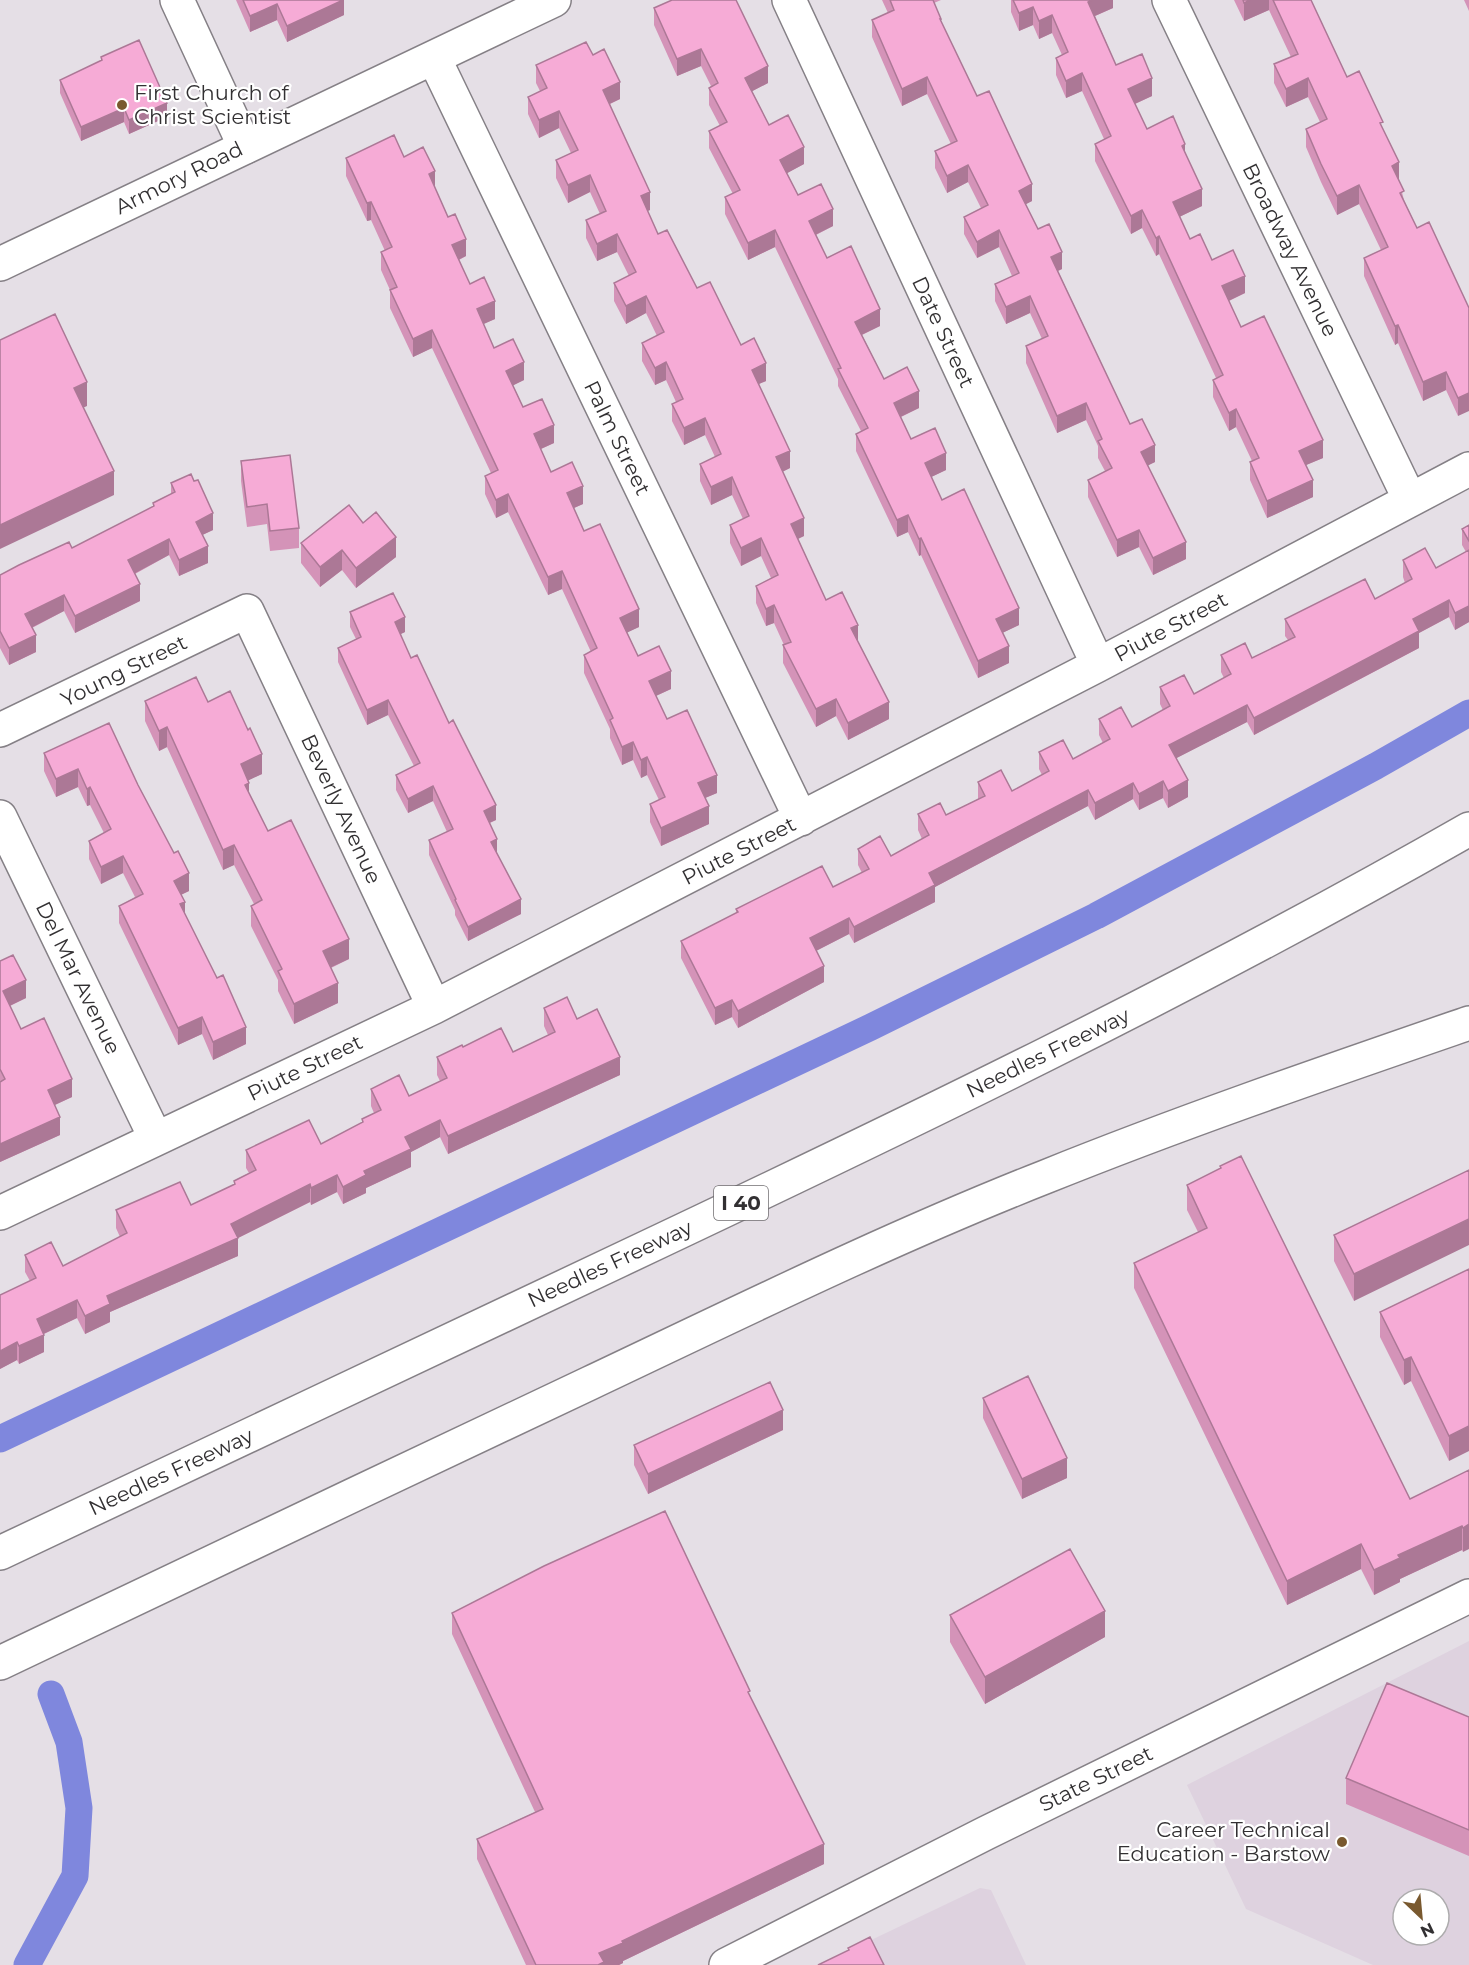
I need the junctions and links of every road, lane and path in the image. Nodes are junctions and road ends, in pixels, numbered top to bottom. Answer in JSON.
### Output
{"nodes":[{"id":1,"x":177,"y":0,"type":"edge"},
{"id":2,"x":554,"y":0,"type":"edge"},
{"id":3,"x":789,"y":0,"type":"edge"},
{"id":4,"x":1169,"y":0,"type":"edge"},
{"id":5,"x":434,"y":58,"type":"junction"},
{"id":6,"x":245,"y":147,"type":"junction"},
{"id":7,"x":0,"y":264,"type":"edge"},
{"id":8,"x":1469,"y":469,"type":"edge"},
{"id":9,"x":1410,"y":500,"type":"junction"},
{"id":10,"x":248,"y":611,"type":"joint"},
{"id":11,"x":1098,"y":665,"type":"junction"},
{"id":12,"x":0,"y":730,"type":"edge"},
{"id":13,"x":0,"y":817,"type":"edge"},
{"id":14,"x":801,"y":819,"type":"junction"},
{"id":15,"x":1469,"y":828,"type":"edge"},
{"id":16,"x":434,"y":1007,"type":"junction"},
{"id":17,"x":1469,"y":1023,"type":"edge"},
{"id":18,"x":156,"y":1139,"type":"junction"},
{"id":19,"x":0,"y":1213,"type":"edge"},
{"id":20,"x":0,"y":1553,"type":"edge"},
{"id":21,"x":1469,"y":1596,"type":"edge"},
{"id":22,"x":0,"y":1662,"type":"edge"},
{"id":23,"x":726,"y":1965,"type":"edge"}],
"edges":[{"from":1,"to":6,"type":"main road"},
{"from":2,"to":5,"type":"main road","name":"Armory Road"},
{"from":3,"to":11,"type":"main road","name":"Date Street"},
{"from":4,"to":9,"type":"main road","name":"Broadway Avenue"},
{"from":5,"to":6,"type":"main road","name":"Armory Road"},
{"from":5,"to":14,"type":"main road","name":"Palm Street"},
{"from":6,"to":7,"type":"main road","name":"Armory Road"},
{"from":8,"to":9,"type":"main road","name":"Piute Street"},
{"from":9,"to":11,"type":"main road","name":"Piute Street"},
{"from":10,"to":12,"type":"main road","name":"Young Street"},
{"from":10,"to":16,"type":"main road","name":"Beverly Avenue"},
{"from":11,"to":14,"type":"main road","name":"Piute Street"},
{"from":13,"to":18,"type":"main road","name":"Del Mar Avenue"},
{"from":14,"to":16,"type":"main road","name":"Piute Street"},
{"from":15,"to":20,"type":"main road","name":"Needles Freeway","number":"I 40"},
{"from":16,"to":18,"type":"main road","name":"Piute Street"},
{"from":17,"to":22,"type":"main road"},
{"from":18,"to":19,"type":"main road","name":"Piute Street"},
{"from":21,"to":23,"type":"main road","name":"State Street"}]}
